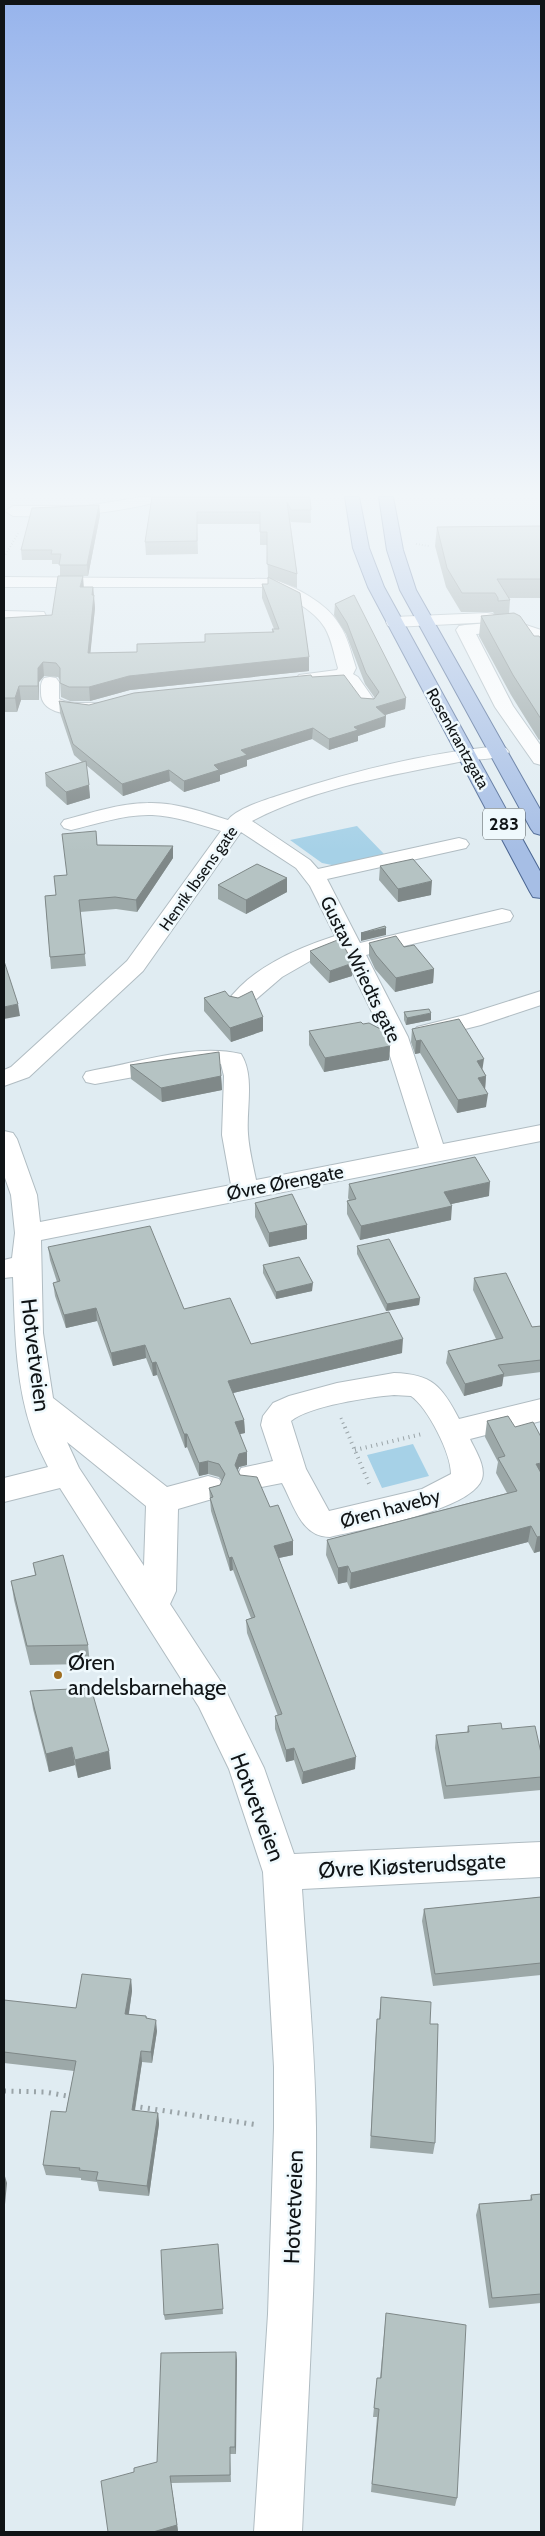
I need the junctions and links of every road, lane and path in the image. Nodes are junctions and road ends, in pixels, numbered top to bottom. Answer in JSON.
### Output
{"nodes":[{"id":1,"x":322,"y":615,"type":"edge"},
{"id":2,"x":391,"y":615,"type":"edge"},
{"id":3,"x":421,"y":615,"type":"edge"},
{"id":4,"x":4,"y":616,"type":"edge"},
{"id":5,"x":38,"y":616,"type":"edge"},
{"id":6,"x":541,"y":617,"type":"edge"},
{"id":7,"x":423,"y":620,"type":"junction"},
{"id":8,"x":394,"y":622,"type":"junction"},
{"id":9,"x":541,"y":636,"type":"edge"},
{"id":10,"x":343,"y":675,"type":"junction"},
{"id":11,"x":285,"y":681,"type":"edge"},
{"id":12,"x":50,"y":682,"type":"dead end"},
{"id":13,"x":368,"y":704,"type":"edge"},
{"id":14,"x":113,"y":705,"type":"edge"},
{"id":15,"x":499,"y":752,"type":"junction"},
{"id":16,"x":468,"y":755,"type":"junction"},
{"id":17,"x":541,"y":759,"type":"edge"},
{"id":18,"x":71,"y":824,"type":"dead end"},
{"id":19,"x":235,"y":824,"type":"junction"},
{"id":20,"x":541,"y":829,"type":"edge"},
{"id":21,"x":460,"y":844,"type":"dead end"},
{"id":22,"x":313,"y":876,"type":"junction"},
{"id":23,"x":541,"y":892,"type":"edge"},
{"id":24,"x":502,"y":916,"type":"dead end"},
{"id":25,"x":350,"y":946,"type":"junction"},
{"id":26,"x":541,"y":998,"type":"edge"},
{"id":27,"x":238,"y":1003,"type":"edge"},
{"id":28,"x":396,"y":1037,"type":"junction"},
{"id":29,"x":95,"y":1077,"type":"dead end"},
{"id":30,"x":4,"y":1079,"type":"edge"},
{"id":31,"x":541,"y":1133,"type":"edge"},
{"id":32,"x":4,"y":1139,"type":"edge"},
{"id":33,"x":433,"y":1153,"type":"junction"},
{"id":34,"x":245,"y":1190,"type":"junction"},
{"id":35,"x":19,"y":1256,"type":"edge"},
{"id":36,"x":331,"y":1397,"type":"junction"},
{"id":37,"x":39,"y":1403,"type":"junction"},
{"id":38,"x":541,"y":1410,"type":"edge"},
{"id":39,"x":438,"y":1432,"type":"junction"},
{"id":40,"x":355,"y":1450,"type":"junction"},
{"id":41,"x":291,"y":1469,"type":"junction"},
{"id":42,"x":67,"y":1474,"type":"junction"},
{"id":43,"x":252,"y":1477,"type":"edge"},
{"id":44,"x":208,"y":1488,"type":"edge"},
{"id":45,"x":4,"y":1490,"type":"edge"},
{"id":46,"x":162,"y":1501,"type":"junction"},
{"id":47,"x":381,"y":1512,"type":"junction"},
{"id":48,"x":153,"y":1603,"type":"junction"},
{"id":49,"x":541,"y":1859,"type":"edge"},
{"id":50,"x":282,"y":1872,"type":"junction"},
{"id":51,"x":4,"y":2092,"type":"edge"},
{"id":52,"x":80,"y":2098,"type":"edge"},
{"id":53,"x":124,"y":2105,"type":"edge"},
{"id":54,"x":295,"y":2128,"type":"junction"},
{"id":55,"x":278,"y":2532,"type":"edge"}],
"edges":[{"from":1,"to":10,"type":"street"},
{"from":2,"to":8,"type":"main road","name":"Rosenkrantzgata","number":"283"},
{"from":3,"to":7,"type":"main road","name":"Rosenkrantzgata","number":"283"},
{"from":4,"to":5,"type":"street"},
{"from":6,"to":7,"type":"street"},
{"from":7,"to":8,"type":"street"},
{"from":7,"to":15,"type":"main road","name":"Rosenkrantzgata","number":"283"},
{"from":8,"to":16,"type":"main road","name":"Rosenkrantzgata","number":"283"},
{"from":9,"to":17,"type":"street"},
{"from":10,"to":11,"type":"street"},
{"from":10,"to":13,"type":"street"},
{"from":12,"to":14,"type":"street"},
{"from":15,"to":16,"type":"street","name":"Henrik Ibsens gate"},
{"from":15,"to":20,"type":"main road","name":"Rosenkrantzgata","number":"283"},
{"from":16,"to":19,"type":"street","name":"Henrik Ibsens gate"},
{"from":16,"to":23,"type":"main road","name":"Rosenkrantzgata","number":"283"},
{"from":18,"to":19,"type":"street","name":"Gustav Wriedts gate"},
{"from":19,"to":22,"type":"street","name":"Gustav Wriedts gate"},
{"from":19,"to":30,"type":"street","name":"Henrik Ibsens gate"},
{"from":21,"to":22,"type":"street"},
{"from":22,"to":25,"type":"street","name":"Gustav Wriedts gate"},
{"from":24,"to":25,"type":"street"},
{"from":25,"to":27,"type":"street"},
{"from":25,"to":28,"type":"street","name":"Gustav Wriedts gate"},
{"from":26,"to":28,"type":"street"},
{"from":28,"to":33,"type":"street","name":"Gustav Wriedts gate"},
{"from":29,"to":34,"type":"street"},
{"from":31,"to":33,"type":"street","name":"Øvre Ørengate"},
{"from":32,"to":35,"type":"street","name":"Hotvetveien"},
{"from":33,"to":34,"type":"street","name":"Øvre Ørengate"},
{"from":34,"to":35,"type":"street","name":"Øvre Ørengate"},
{"from":35,"to":37,"type":"street","name":"Hotvetveien"},
{"from":36,"to":39,"type":"street","name":"Øren haveby"},
{"from":36,"to":40,"type":"path"},
{"from":36,"to":41,"type":"street","name":"Øren haveby"},
{"from":37,"to":42,"type":"street","name":"Hotvetveien"},
{"from":37,"to":46,"type":"street"},
{"from":38,"to":39,"type":"street"},
{"from":39,"to":40,"type":"path"},
{"from":39,"to":47,"type":"street","name":"Øren haveby"},
{"from":40,"to":47,"type":"path"},
{"from":41,"to":43,"type":"street"},
{"from":41,"to":47,"type":"street","name":"Øren haveby"},
{"from":42,"to":45,"type":"street"},
{"from":42,"to":48,"type":"street","name":"Hotvetveien"},
{"from":44,"to":46,"type":"street"},
{"from":46,"to":48,"type":"street"},
{"from":48,"to":50,"type":"street","name":"Hotvetveien"},
{"from":49,"to":50,"type":"street","name":"Øvre Kiøsterudsgate"},
{"from":50,"to":54,"type":"street","name":"Hotvetveien"},
{"from":51,"to":52,"type":"path"},
{"from":53,"to":54,"type":"path"},
{"from":54,"to":55,"type":"street","name":"Hotvetveien"}]}
